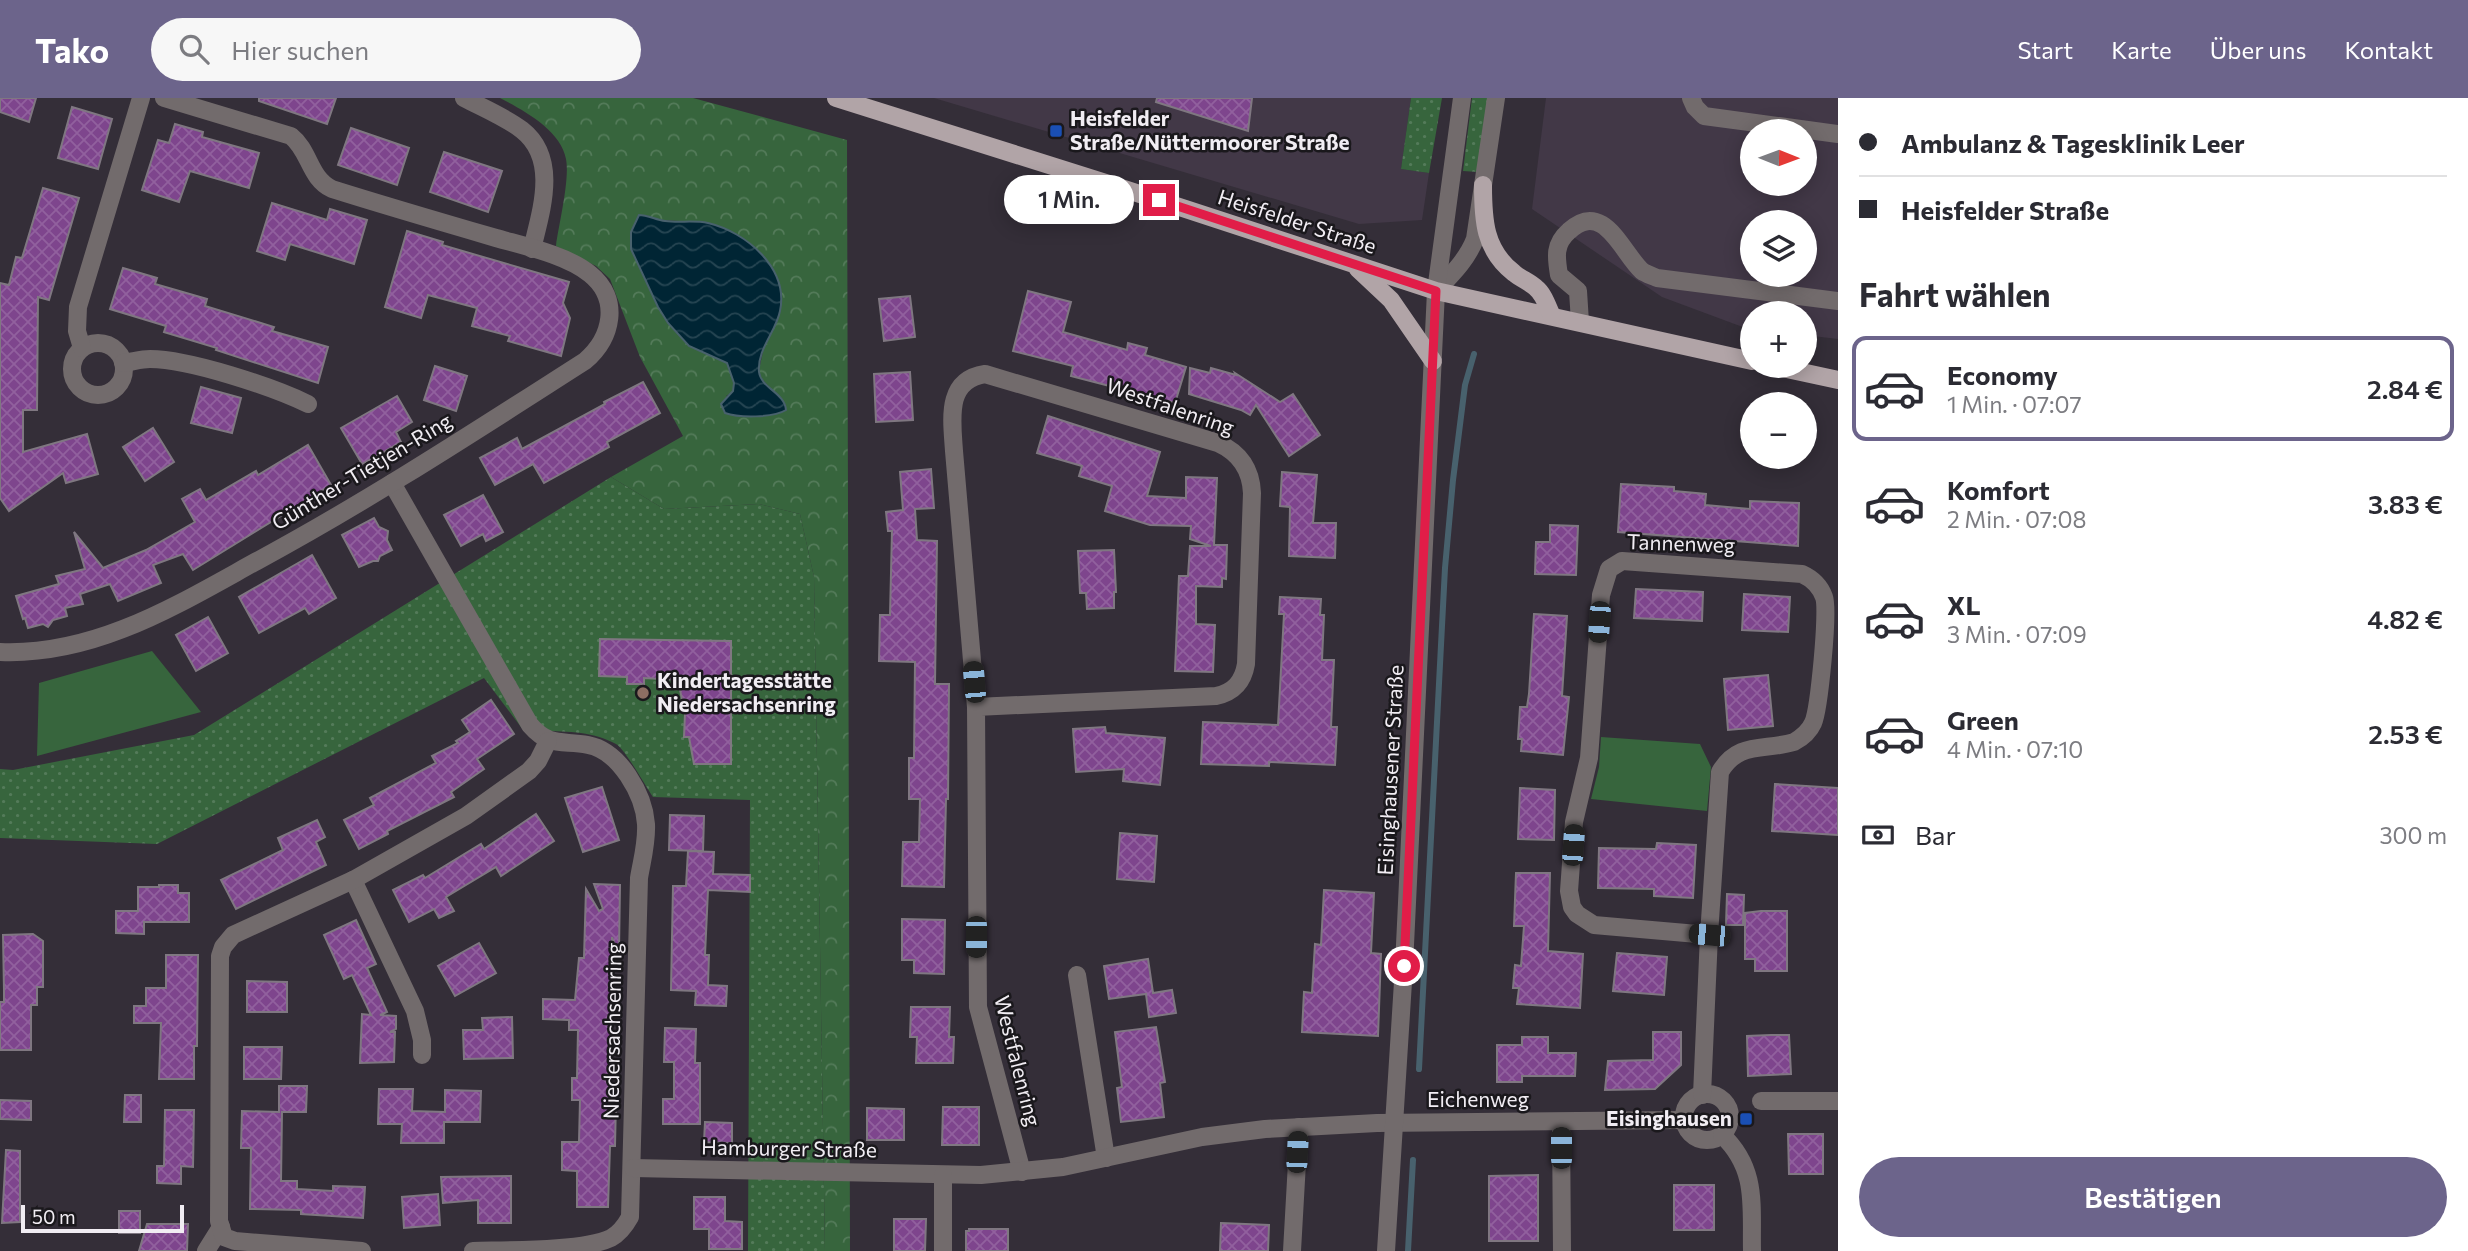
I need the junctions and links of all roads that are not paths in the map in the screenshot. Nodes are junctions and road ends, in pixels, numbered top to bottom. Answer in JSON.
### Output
{"nodes":[{"id":1,"x":141,"y":98,"type":"edge"},
{"id":2,"x":164,"y":98,"type":"edge"},
{"id":3,"x":464,"y":98,"type":"edge"},
{"id":4,"x":836,"y":98,"type":"edge"},
{"id":5,"x":1462,"y":98,"type":"edge"},
{"id":6,"x":1496,"y":98,"type":"edge"},
{"id":7,"x":1691,"y":98,"type":"edge"},
{"id":8,"x":1838,"y":134,"type":"edge"},
{"id":9,"x":1483,"y":185,"type":"junction"},
{"id":10,"x":532,"y":249,"type":"junction"},
{"id":11,"x":1353,"y":264,"type":"junction"},
{"id":12,"x":1436,"y":291,"type":"junction"},
{"id":13,"x":1838,"y":301,"type":"edge"},
{"id":14,"x":1552,"y":316,"type":"junction"},
{"id":15,"x":1580,"y":322,"type":"junction"},
{"id":16,"x":82,"y":348,"type":"junction"},
{"id":17,"x":1740,"y":358,"type":"edge"},
{"id":18,"x":1433,"y":361,"type":"junction"},
{"id":19,"x":123,"y":363,"type":"junction"},
{"id":20,"x":1817,"y":375,"type":"edge"},
{"id":21,"x":1838,"y":380,"type":"edge"},
{"id":22,"x":308,"y":404,"type":"dead end"},
{"id":23,"x":393,"y":483,"type":"junction"},
{"id":24,"x":0,"y":652,"type":"edge"},
{"id":25,"x":976,"y":707,"type":"junction"},
{"id":26,"x":548,"y":741,"type":"junction"},
{"id":27,"x":353,"y":880,"type":"junction"},
{"id":28,"x":1709,"y":935,"type":"junction"},
{"id":29,"x":1077,"y":975,"type":"dead end"},
{"id":30,"x":422,"y":1055,"type":"dead end"},
{"id":31,"x":1702,"y":1095,"type":"junction"},
{"id":32,"x":1761,"y":1101,"type":"dead end"},
{"id":33,"x":1838,"y":1101,"type":"edge"},
{"id":34,"x":1685,"y":1120,"type":"junction"},
{"id":35,"x":1396,"y":1122,"type":"junction"},
{"id":36,"x":1561,"y":1122,"type":"junction"},
{"id":37,"x":1299,"y":1127,"type":"junction"},
{"id":38,"x":1722,"y":1135,"type":"junction"},
{"id":39,"x":1106,"y":1158,"type":"junction"},
{"id":40,"x":633,"y":1167,"type":"junction"},
{"id":41,"x":1022,"y":1172,"type":"junction"},
{"id":42,"x":943,"y":1175,"type":"junction"},
{"id":43,"x":221,"y":1227,"type":"junction"},
{"id":44,"x":206,"y":1251,"type":"edge"},
{"id":45,"x":362,"y":1251,"type":"edge"},
{"id":46,"x":474,"y":1251,"type":"edge"},
{"id":47,"x":943,"y":1251,"type":"edge"},
{"id":48,"x":1292,"y":1251,"type":"edge"},
{"id":49,"x":1386,"y":1251,"type":"edge"},
{"id":50,"x":1562,"y":1251,"type":"edge"},
{"id":51,"x":1752,"y":1251,"type":"edge"}],
"edges":[{"from":1,"to":16,"type":"street"},
{"from":2,"to":10,"type":"street","name":"Günther-Tietjen-Ring"},
{"from":3,"to":10,"type":"street"},
{"from":4,"to":11,"type":"main road","name":"Heisfelder Straße"},
{"from":5,"to":12,"type":"street","name":"Eisinghausener Straße"},
{"from":6,"to":9,"type":"street"},
{"from":7,"to":8,"type":"street"},
{"from":9,"to":12,"type":"street"},
{"from":9,"to":14,"type":"main road"},
{"from":10,"to":23,"type":"street","name":"Günther-Tietjen-Ring"},
{"from":11,"to":12,"type":"main road","name":"Heisfelder Straße"},
{"from":11,"to":18,"type":"main road"},
{"from":12,"to":14,"type":"main road","name":"Heisfelder Straße"},
{"from":12,"to":18,"type":"street","name":"Eisinghausener Straße"},
{"from":13,"to":15,"type":"street"},
{"from":14,"to":15,"type":"main road","name":"Heisfelder Straße"},
{"from":15,"to":17,"type":"main road","name":"Heisfelder Straße"},
{"from":16,"to":19,"type":"street"},
{"from":16,"to":19,"type":"street"},
{"from":18,"to":35,"type":"street","name":"Eisinghausener Straße"},
{"from":19,"to":22,"type":"street"},
{"from":20,"to":21,"type":"main road"},
{"from":23,"to":24,"type":"street","name":"Günther-Tietjen-Ring"},
{"from":23,"to":26,"type":"street"},
{"from":25,"to":25,"type":"street","name":"Westfalenring"},
{"from":25,"to":41,"type":"street","name":"Westfalenring"},
{"from":26,"to":27,"type":"street"},
{"from":26,"to":40,"type":"street","name":"Niedersachsenring"},
{"from":27,"to":30,"type":"street"},
{"from":27,"to":43,"type":"street"},
{"from":28,"to":28,"type":"street","name":"Tannenweg"},
{"from":28,"to":31,"type":"street","name":"Tannenweg"},
{"from":29,"to":39,"type":"street"},
{"from":31,"to":34,"type":"street"},
{"from":31,"to":38,"type":"street"},
{"from":32,"to":33,"type":"street"},
{"from":34,"to":36,"type":"street","name":"Eichenweg"},
{"from":34,"to":38,"type":"street"},
{"from":35,"to":36,"type":"street","name":"Eichenweg"},
{"from":35,"to":37,"type":"street","name":"Hamburger Straße"},
{"from":35,"to":49,"type":"street","name":"Eisinghausener Straße"},
{"from":36,"to":50,"type":"street"},
{"from":37,"to":39,"type":"street","name":"Hamburger Straße"},
{"from":37,"to":48,"type":"street"},
{"from":38,"to":51,"type":"street"},
{"from":39,"to":41,"type":"street","name":"Hamburger Straße"},
{"from":40,"to":42,"type":"street","name":"Hamburger Straße"},
{"from":40,"to":46,"type":"street","name":"Niedersachsenring"},
{"from":41,"to":42,"type":"street","name":"Hamburger Straße"},
{"from":42,"to":47,"type":"street"},
{"from":43,"to":44,"type":"street"},
{"from":43,"to":45,"type":"street"}]}
